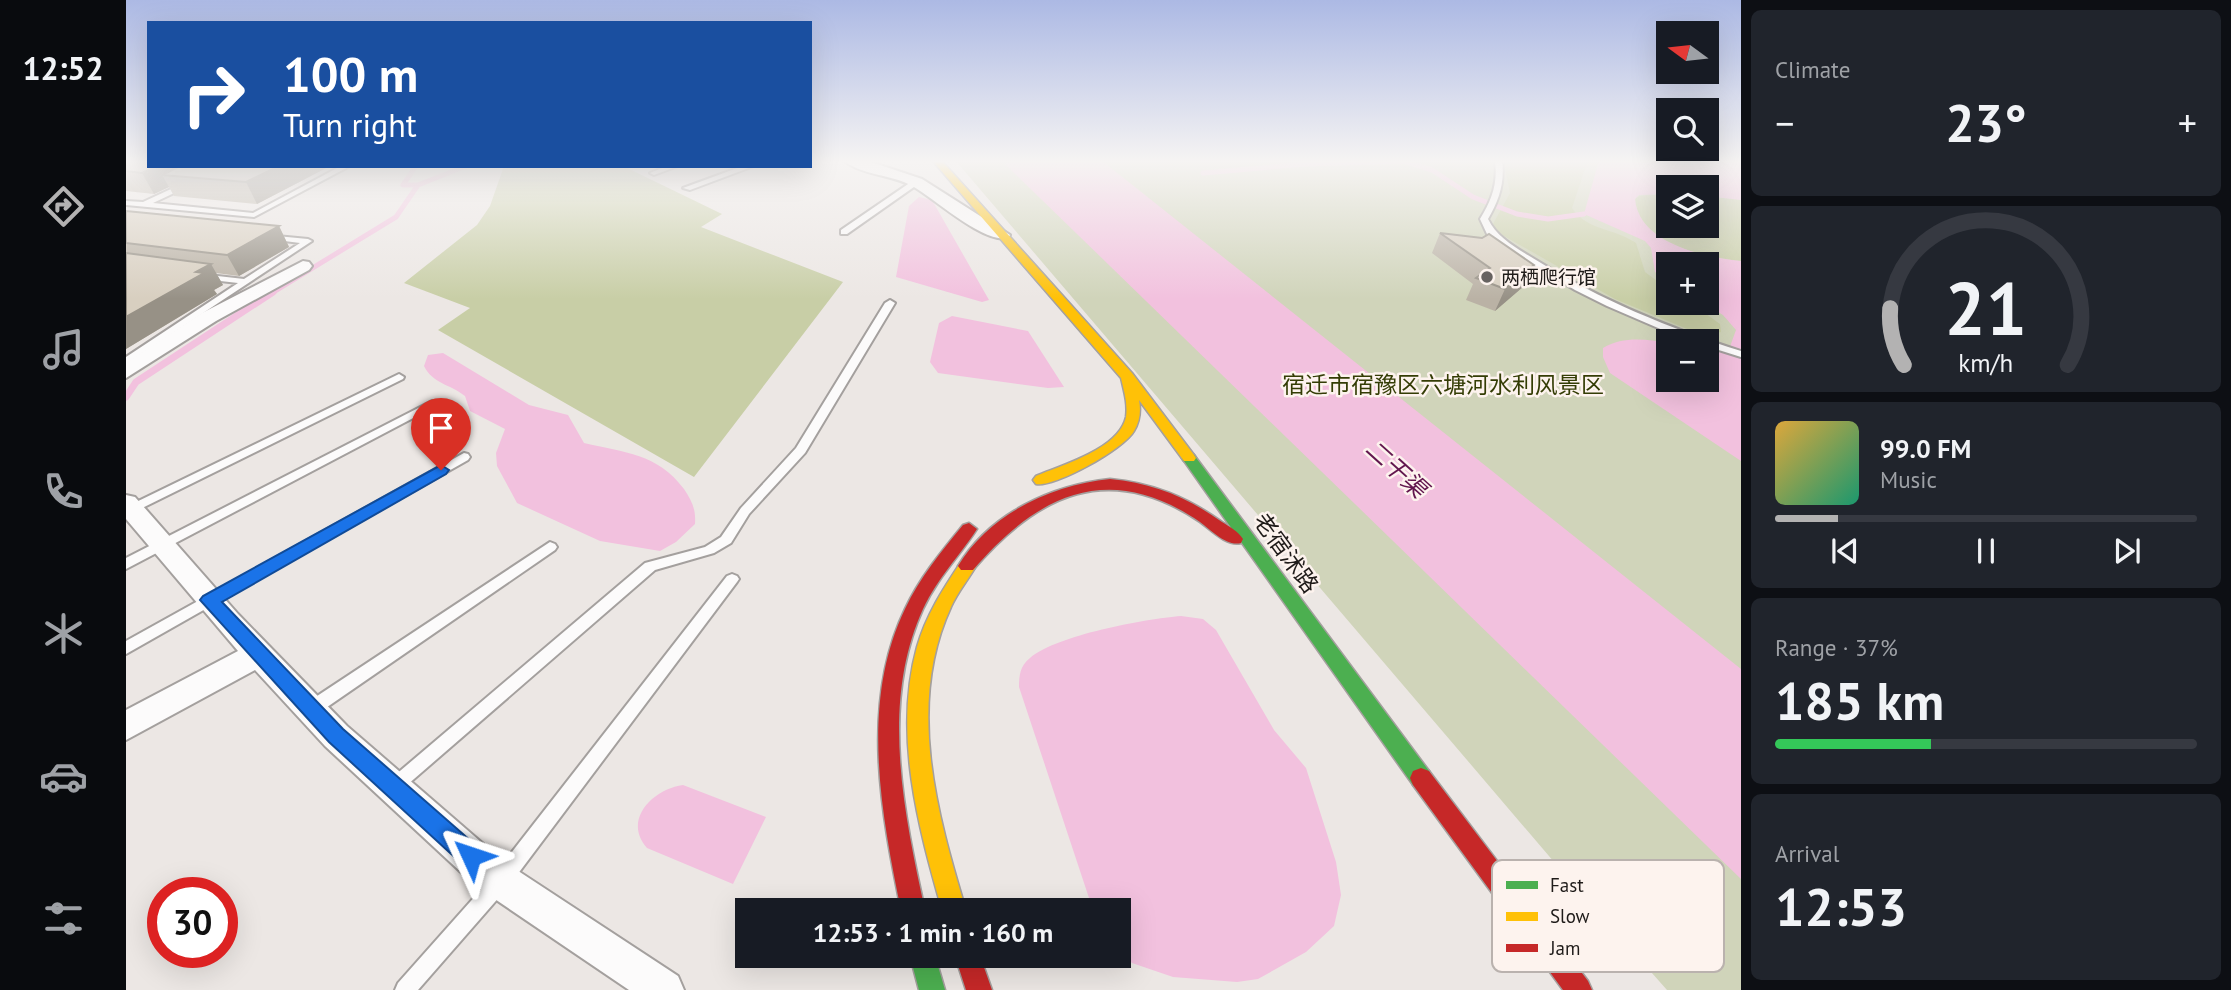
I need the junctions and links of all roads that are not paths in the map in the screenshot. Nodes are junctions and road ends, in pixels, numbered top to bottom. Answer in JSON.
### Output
{"nodes":[{"id":1,"x":155,"y":206,"type":"edge"},
{"id":2,"x":271,"y":206,"type":"edge"},
{"id":3,"x":882,"y":206,"type":"edge"},
{"id":4,"x":951,"y":206,"type":"edge"},
{"id":5,"x":977,"y":206,"type":"edge"},
{"id":6,"x":1491,"y":206,"type":"edge"},
{"id":7,"x":844,"y":232,"type":"dead end"},
{"id":8,"x":1002,"y":234,"type":"junction"},
{"id":9,"x":256,"y":235,"type":"edge"},
{"id":10,"x":303,"y":266,"type":"dead end"},
{"id":11,"x":193,"y":275,"type":"edge"},
{"id":12,"x":246,"y":282,"type":"junction"},
{"id":13,"x":890,"y":303,"type":"dead end"},
{"id":14,"x":126,"y":349,"type":"edge"},
{"id":15,"x":141,"y":351,"type":"junction"},
{"id":16,"x":1738,"y":353,"type":"edge"},
{"id":17,"x":126,"y":361,"type":"edge"},
{"id":18,"x":126,"y":372,"type":"edge"},
{"id":19,"x":1127,"y":376,"type":"junction"},
{"id":20,"x":399,"y":377,"type":"dead end"},
{"id":21,"x":432,"y":404,"type":"dead end"},
{"id":22,"x":464,"y":457,"type":"dead end"},
{"id":23,"x":1027,"y":487,"type":"dead end"},
{"id":24,"x":128,"y":508,"type":"edge"},
{"id":25,"x":980,"y":519,"type":"dead end"},
{"id":26,"x":162,"y":545,"type":"junction"},
{"id":27,"x":550,"y":547,"type":"dead end"},
{"id":28,"x":126,"y":564,"type":"edge"},
{"id":29,"x":1267,"y":566,"type":"junction"},
{"id":30,"x":732,"y":579,"type":"dead end"},
{"id":31,"x":209,"y":600,"type":"junction"},
{"id":32,"x":126,"y":648,"type":"edge"},
{"id":33,"x":258,"y":654,"type":"junction"},
{"id":34,"x":311,"y":710,"type":"junction"},
{"id":35,"x":126,"y":726,"type":"edge"},
{"id":36,"x":393,"y":787,"type":"junction"},
{"id":37,"x":1492,"y":876,"type":"edge"},
{"id":38,"x":501,"y":881,"type":"junction"},
{"id":39,"x":911,"y":898,"type":"edge"},
{"id":40,"x":951,"y":898,"type":"edge"},
{"id":41,"x":926,"y":968,"type":"edge"},
{"id":42,"x":972,"y":968,"type":"edge"},
{"id":43,"x":1565,"y":972,"type":"edge"},
{"id":44,"x":405,"y":990,"type":"edge"},
{"id":45,"x":664,"y":990,"type":"edge"},
{"id":46,"x":932,"y":990,"type":"edge"},
{"id":47,"x":979,"y":990,"type":"edge"},
{"id":48,"x":1579,"y":990,"type":"edge"}],
"edges":[{"from":1,"to":2,"type":"lane"},
{"from":3,"to":7,"type":"lane"},
{"from":4,"to":8,"type":"street"},
{"from":5,"to":8,"type":"main road","name":"老宿沭路"},
{"from":6,"to":16,"type":"lane"},
{"from":8,"to":19,"type":"main road","name":"老宿沭路"},
{"from":9,"to":12,"type":"lane"},
{"from":10,"to":18,"type":"street"},
{"from":11,"to":12,"type":"lane"},
{"from":12,"to":15,"type":"lane"},
{"from":13,"to":36,"type":"lane"},
{"from":14,"to":15,"type":"lane"},
{"from":15,"to":17,"type":"lane"},
{"from":19,"to":23,"type":"main road"},
{"from":19,"to":29,"type":"main road","name":"老宿沭路"},
{"from":20,"to":24,"type":"lane"},
{"from":21,"to":26,"type":"lane"},
{"from":22,"to":31,"type":"lane"},
{"from":24,"to":26,"type":"street"},
{"from":25,"to":39,"type":"main road"},
{"from":26,"to":28,"type":"lane"},
{"from":26,"to":31,"type":"street"},
{"from":27,"to":34,"type":"lane"},
{"from":29,"to":37,"type":"main road","name":"老宿沭路"},
{"from":29,"to":40,"type":"main road"},
{"from":30,"to":38,"type":"lane"},
{"from":31,"to":32,"type":"lane"},
{"from":31,"to":33,"type":"street"},
{"from":33,"to":34,"type":"street"},
{"from":33,"to":35,"type":"street"},
{"from":34,"to":36,"type":"street"},
{"from":36,"to":38,"type":"street"},
{"from":38,"to":44,"type":"lane"},
{"from":38,"to":45,"type":"street"},
{"from":41,"to":46,"type":"main road"},
{"from":42,"to":47,"type":"main road"},
{"from":43,"to":48,"type":"main road","name":"老宿沭路"}]}
